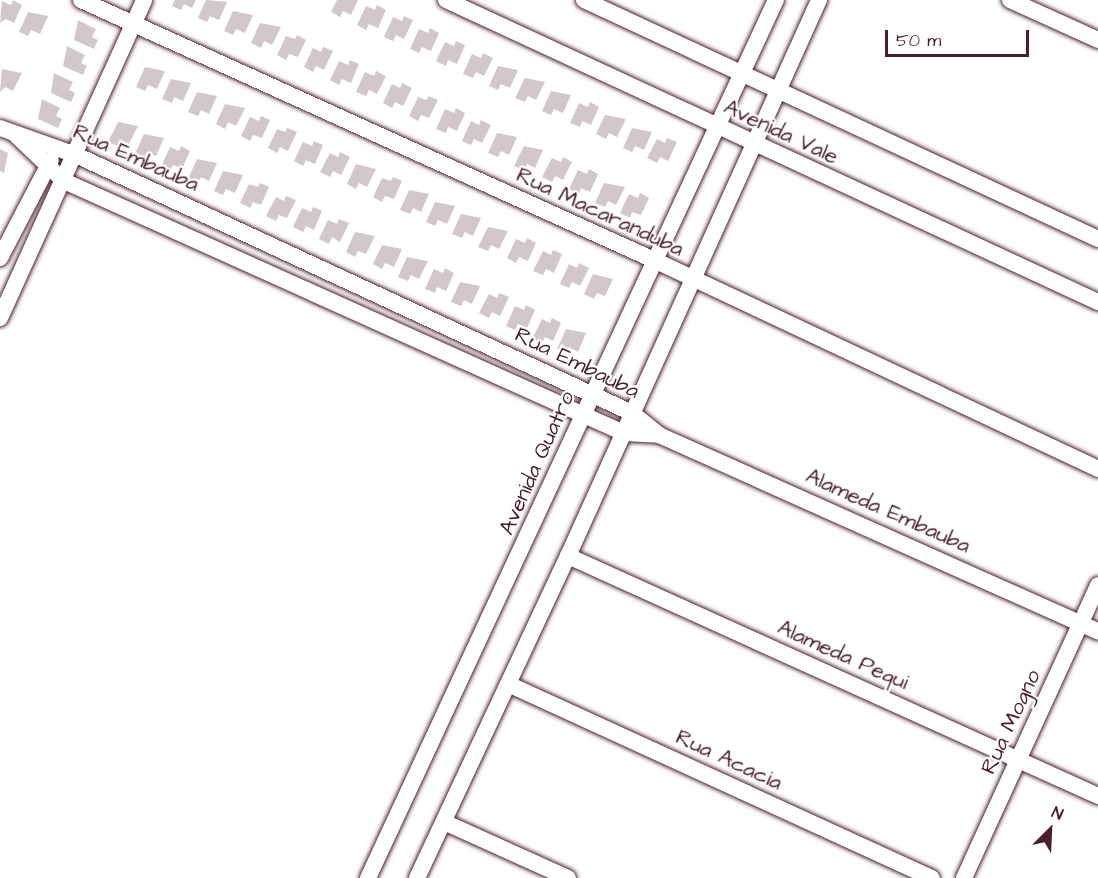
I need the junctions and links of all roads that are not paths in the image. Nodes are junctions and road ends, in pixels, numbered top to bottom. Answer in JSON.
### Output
{"nodes":[{"id":1,"x":81,"y":0,"type":"edge"},
{"id":2,"x":144,"y":0,"type":"edge"},
{"id":3,"x":446,"y":0,"type":"edge"},
{"id":4,"x":584,"y":0,"type":"edge"},
{"id":5,"x":776,"y":0,"type":"edge"},
{"id":6,"x":819,"y":0,"type":"edge"},
{"id":7,"x":1010,"y":0,"type":"edge"},
{"id":8,"x":134,"y":24,"type":"junction"},
{"id":9,"x":1098,"y":40,"type":"edge"},
{"id":10,"x":742,"y":73,"type":"junction"},
{"id":11,"x":778,"y":90,"type":"junction"},
{"id":12,"x":716,"y":127,"type":"junction"},
{"id":13,"x":0,"y":128,"type":"edge"},
{"id":14,"x":16,"y":135,"type":"junction"},
{"id":15,"x":755,"y":146,"type":"junction"},
{"id":16,"x":69,"y":152,"type":"junction"},
{"id":17,"x":46,"y":168,"type":"junction"},
{"id":18,"x":64,"y":181,"type":"junction"},
{"id":19,"x":1098,"y":239,"type":"edge"},
{"id":20,"x":0,"y":258,"type":"edge"},
{"id":21,"x":654,"y":260,"type":"junction"},
{"id":22,"x":692,"y":279,"type":"junction"},
{"id":23,"x":1098,"y":302,"type":"edge"},
{"id":24,"x":0,"y":318,"type":"edge"},
{"id":25,"x":592,"y":394,"type":"junction"},
{"id":26,"x":633,"y":413,"type":"junction"},
{"id":27,"x":583,"y":414,"type":"junction"},
{"id":28,"x":624,"y":433,"type":"junction"},
{"id":29,"x":659,"y":435,"type":"junction"},
{"id":30,"x":1098,"y":469,"type":"edge"},
{"id":31,"x":568,"y":556,"type":"junction"},
{"id":32,"x":1098,"y":585,"type":"edge"},
{"id":33,"x":1081,"y":623,"type":"junction"},
{"id":34,"x":1098,"y":631,"type":"edge"},
{"id":35,"x":508,"y":684,"type":"junction"},
{"id":36,"x":1019,"y":759,"type":"junction"},
{"id":37,"x":1098,"y":796,"type":"edge"},
{"id":38,"x":444,"y":822,"type":"junction"},
{"id":39,"x":368,"y":878,"type":"edge"},
{"id":40,"x":417,"y":878,"type":"edge"},
{"id":41,"x":568,"y":878,"type":"edge"},
{"id":42,"x":932,"y":878,"type":"edge"},
{"id":43,"x":964,"y":878,"type":"edge"}],
"edges":[{"from":1,"to":8,"type":"street","name":"Rua Macaranduba"},
{"from":2,"to":8,"type":"street"},
{"from":3,"to":12,"type":"street","name":"Avenida Vale"},
{"from":4,"to":10,"type":"street","name":"Avenida Vale"},
{"from":5,"to":10,"type":"street","name":"Avenida Quatro"},
{"from":6,"to":11,"type":"street"},
{"from":7,"to":9,"type":"street"},
{"from":8,"to":16,"type":"street"},
{"from":8,"to":21,"type":"street","name":"Rua Macaranduba"},
{"from":10,"to":11,"type":"street","name":"Avenida Vale"},
{"from":10,"to":12,"type":"street","name":"Avenida Quatro"},
{"from":11,"to":15,"type":"street"},
{"from":11,"to":19,"type":"street","name":"Avenida Vale"},
{"from":12,"to":15,"type":"street","name":"Avenida Vale"},
{"from":12,"to":21,"type":"street","name":"Avenida Quatro"},
{"from":13,"to":14,"type":"street","name":"Rua Embauba"},
{"from":14,"to":16,"type":"street","name":"Rua Embauba"},
{"from":14,"to":17,"type":"street","name":"Rua Embauba"},
{"from":15,"to":22,"type":"street"},
{"from":15,"to":23,"type":"street","name":"Avenida Vale"},
{"from":16,"to":17,"type":"street"},
{"from":16,"to":18,"type":"street"},
{"from":16,"to":25,"type":"street","name":"Rua Embauba"},
{"from":17,"to":18,"type":"street","name":"Rua Embauba"},
{"from":17,"to":20,"type":"street"},
{"from":18,"to":24,"type":"street"},
{"from":18,"to":27,"type":"street","name":"Rua Embauba"},
{"from":21,"to":22,"type":"street","name":"Rua Macaranduba"},
{"from":21,"to":25,"type":"street","name":"Avenida Quatro"},
{"from":22,"to":26,"type":"street"},
{"from":22,"to":30,"type":"street","name":"Rua Macaranduba"},
{"from":25,"to":26,"type":"street","name":"Rua Embauba"},
{"from":25,"to":27,"type":"street","name":"Avenida Quatro"},
{"from":26,"to":28,"type":"street"},
{"from":26,"to":29,"type":"street","name":"Rua Embauba"},
{"from":27,"to":28,"type":"street","name":"Rua Embauba"},
{"from":27,"to":39,"type":"street","name":"Avenida Quatro"},
{"from":28,"to":29,"type":"street","name":"Rua Embauba"},
{"from":28,"to":31,"type":"street"},
{"from":29,"to":33,"type":"street","name":"Alameda Embauba"},
{"from":31,"to":35,"type":"street"},
{"from":31,"to":36,"type":"street","name":"Alameda Pequi"},
{"from":32,"to":33,"type":"street","name":"Rua Mogno"},
{"from":33,"to":34,"type":"street","name":"Alameda Embauba"},
{"from":33,"to":36,"type":"street","name":"Rua Mogno"},
{"from":35,"to":38,"type":"street"},
{"from":35,"to":42,"type":"street","name":"Rua Acacia"},
{"from":36,"to":37,"type":"street","name":"Alameda Pequi"},
{"from":36,"to":43,"type":"street","name":"Rua Mogno"},
{"from":38,"to":40,"type":"street"},
{"from":38,"to":41,"type":"street"}]}
